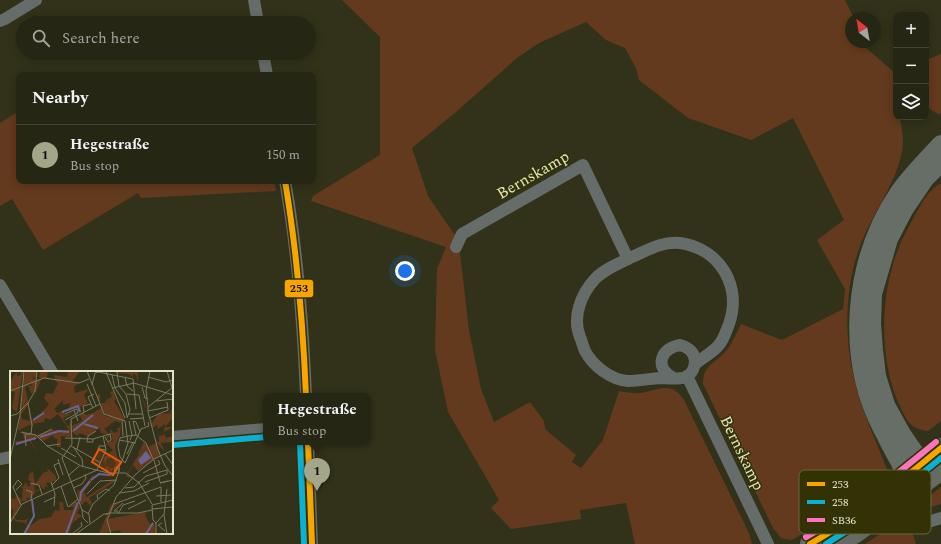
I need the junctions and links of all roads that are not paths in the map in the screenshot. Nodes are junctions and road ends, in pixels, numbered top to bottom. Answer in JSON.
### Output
{"nodes":[{"id":1,"x":36,"y":0,"type":"edge"},
{"id":2,"x":254,"y":0,"type":"edge"},
{"id":3,"x":257,"y":16,"type":"edge"},
{"id":4,"x":0,"y":21,"type":"edge"},
{"id":5,"x":264,"y":60,"type":"edge"},
{"id":6,"x":266,"y":72,"type":"edge"},
{"id":7,"x":941,"y":144,"type":"edge"},
{"id":8,"x":941,"y":163,"type":"edge"},
{"id":9,"x":286,"y":184,"type":"edge"},
{"id":10,"x":456,"y":247,"type":"dead end"},
{"id":11,"x":628,"y":259,"type":"junction"},
{"id":12,"x":0,"y":285,"type":"edge"},
{"id":13,"x":695,"y":364,"type":"junction"},
{"id":14,"x":51,"y":371,"type":"edge"},
{"id":15,"x":687,"y":376,"type":"junction"},
{"id":16,"x":672,"y":377,"type":"junction"},
{"id":17,"x":306,"y":393,"type":"edge"},
{"id":18,"x":263,"y":429,"type":"edge"},
{"id":19,"x":173,"y":437,"type":"edge"},
{"id":20,"x":308,"y":445,"type":"edge"},
{"id":21,"x":941,"y":448,"type":"edge"},
{"id":22,"x":10,"y":457,"type":"edge"},
{"id":23,"x":0,"y":459,"type":"edge"},
{"id":24,"x":914,"y":470,"type":"edge"},
{"id":25,"x":916,"y":470,"type":"edge"},
{"id":26,"x":921,"y":470,"type":"edge"},
{"id":27,"x":941,"y":470,"type":"edge"},
{"id":28,"x":931,"y":472,"type":"edge"},
{"id":29,"x":941,"y":518,"type":"edge"},
{"id":30,"x":931,"y":521,"type":"edge"},
{"id":31,"x":825,"y":534,"type":"edge"},
{"id":32,"x":854,"y":534,"type":"edge"},
{"id":33,"x":312,"y":544,"type":"edge"},
{"id":34,"x":768,"y":544,"type":"edge"},
{"id":35,"x":810,"y":544,"type":"edge"},
{"id":36,"x":838,"y":544,"type":"edge"}],
"edges":[{"from":1,"to":4,"type":"street"},
{"from":2,"to":3,"type":"street"},
{"from":5,"to":6,"type":"street"},
{"from":7,"to":24,"type":"main road"},
{"from":8,"to":25,"type":"main road"},
{"from":9,"to":17,"type":"street"},
{"from":10,"to":11,"type":"street","name":"Bernskamp"},
{"from":11,"to":13,"type":"street"},
{"from":11,"to":16,"type":"street"},
{"from":12,"to":14,"type":"street"},
{"from":13,"to":15,"type":"street"},
{"from":13,"to":16,"type":"street"},
{"from":15,"to":16,"type":"street"},
{"from":15,"to":34,"type":"street","name":"Bernskamp"},
{"from":18,"to":19,"type":"street"},
{"from":20,"to":33,"type":"street"},
{"from":21,"to":26,"type":"main road"},
{"from":22,"to":23,"type":"street"},
{"from":27,"to":28,"type":"main road"},
{"from":29,"to":30,"type":"street"},
{"from":31,"to":35,"type":"main road"},
{"from":32,"to":36,"type":"main road"}]}
